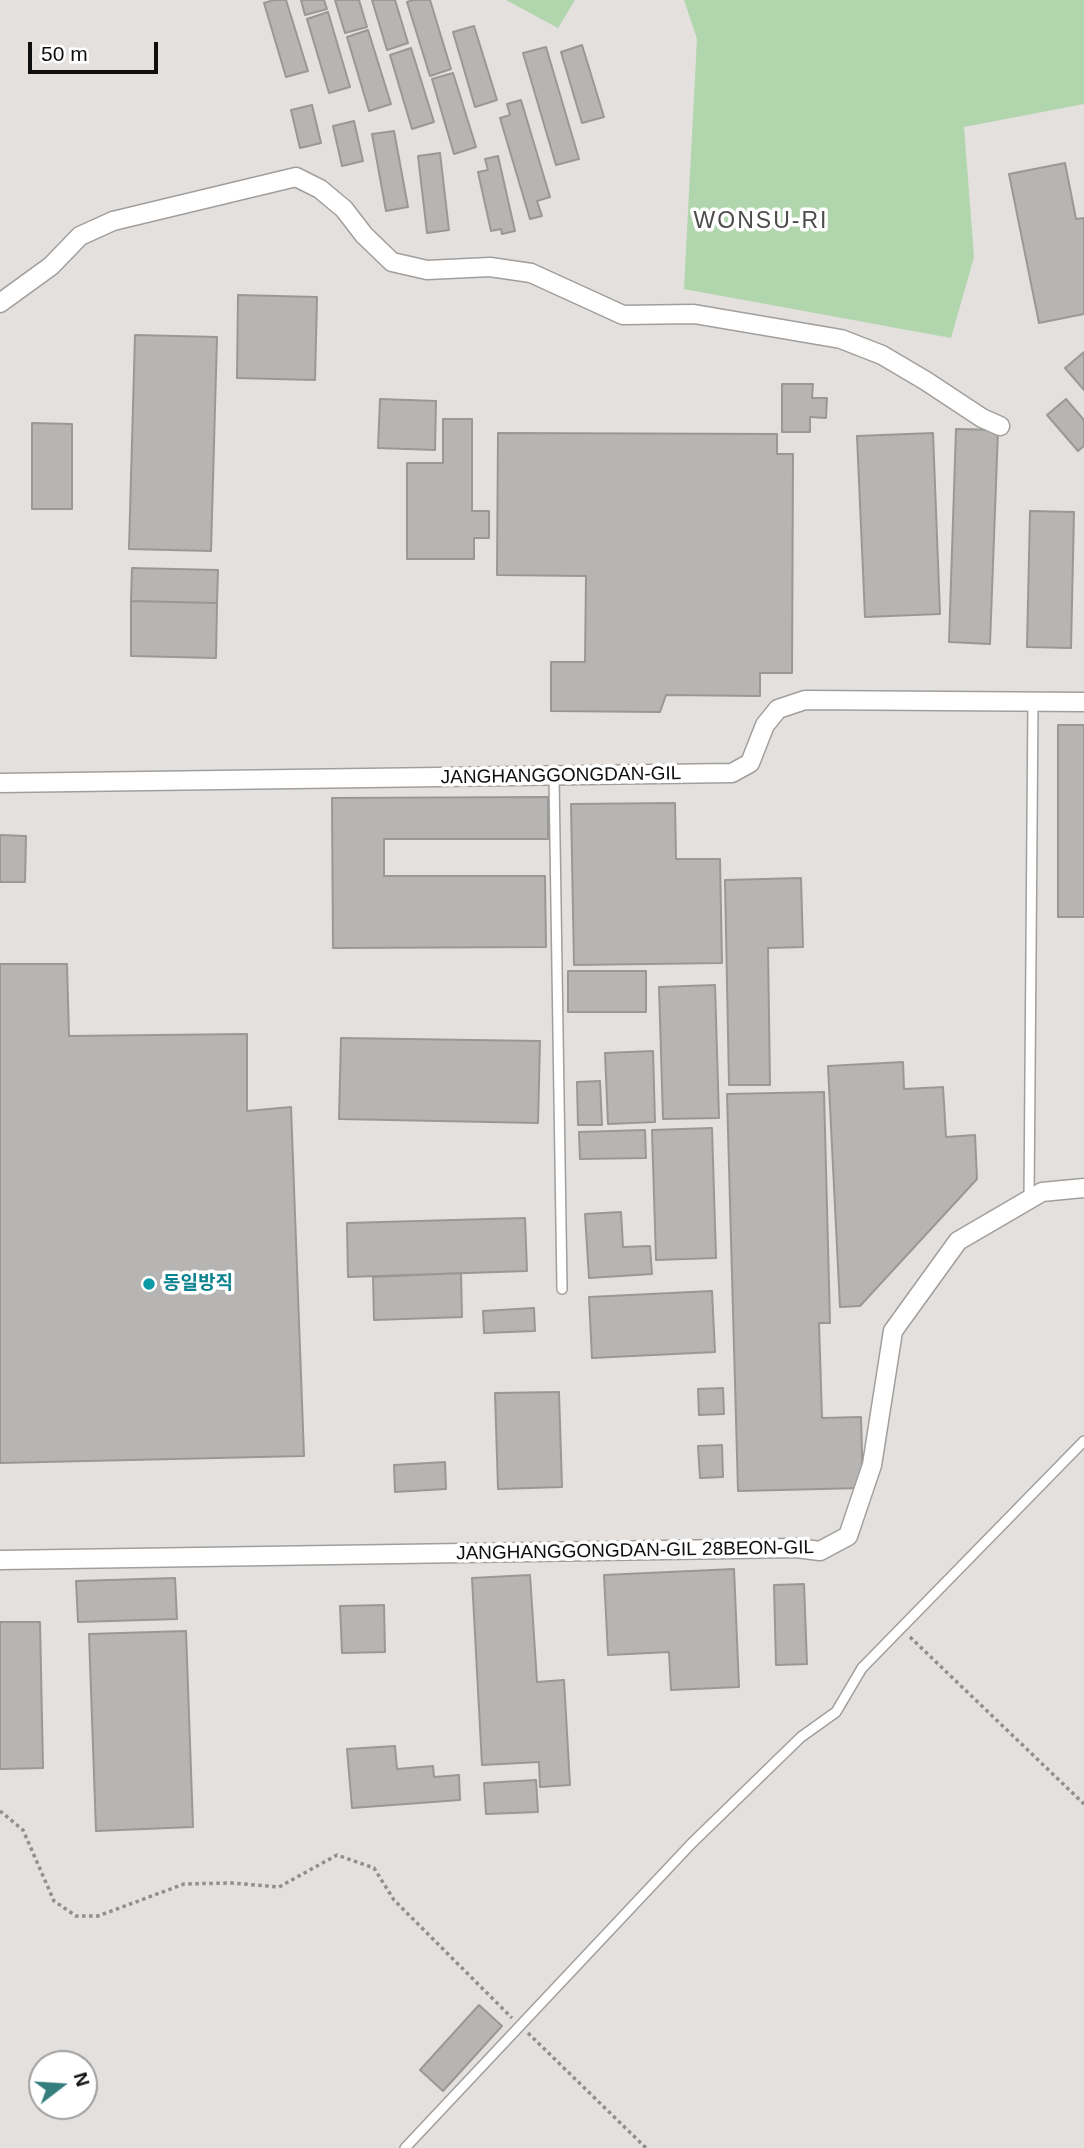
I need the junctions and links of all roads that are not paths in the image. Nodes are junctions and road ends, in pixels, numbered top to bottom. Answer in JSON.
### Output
{"nodes":[{"id":1,"x":0,"y":303,"type":"edge"},
{"id":2,"x":1000,"y":426,"type":"dead end"},
{"id":3,"x":1033,"y":701,"type":"junction"},
{"id":4,"x":1084,"y":702,"type":"edge"},
{"id":5,"x":554,"y":776,"type":"junction"},
{"id":6,"x":0,"y":783,"type":"edge"},
{"id":7,"x":1084,"y":1188,"type":"edge"},
{"id":8,"x":1029,"y":1200,"type":"junction"},
{"id":9,"x":562,"y":1289,"type":"dead end"},
{"id":10,"x":1084,"y":1441,"type":"edge"},
{"id":11,"x":0,"y":1560,"type":"edge"},
{"id":12,"x":405,"y":2148,"type":"edge"}],
"edges":[{"from":1,"to":2,"type":"street"},
{"from":3,"to":4,"type":"street","name":"JANGHANGGONGDAN-GIL"},
{"from":3,"to":5,"type":"street","name":"JANGHANGGONGDAN-GIL"},
{"from":3,"to":8,"type":"lane"},
{"from":5,"to":6,"type":"street","name":"JANGHANGGONGDAN-GIL"},
{"from":5,"to":9,"type":"lane"},
{"from":7,"to":8,"type":"street","name":"JANGHANGGONGDAN-GIL 28BEON-GIL"},
{"from":8,"to":11,"type":"street","name":"JANGHANGGONGDAN-GIL 28BEON-GIL"},
{"from":10,"to":12,"type":"lane"}]}
